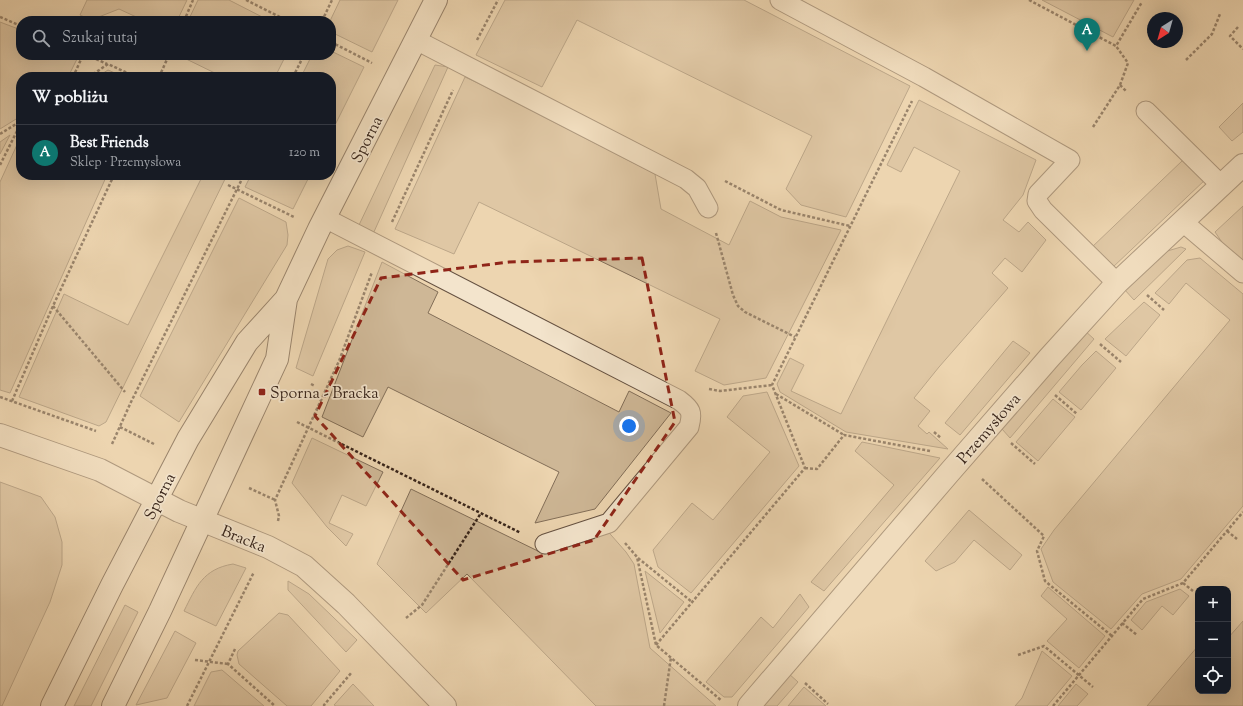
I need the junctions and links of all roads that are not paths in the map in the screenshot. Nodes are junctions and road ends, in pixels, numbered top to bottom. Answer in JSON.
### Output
{"nodes":[{"id":1,"x":436,"y":0,"type":"edge"},
{"id":2,"x":780,"y":0,"type":"edge"},
{"id":3,"x":416,"y":40,"type":"junction"},
{"id":4,"x":1146,"y":111,"type":"dead end"},
{"id":5,"x":1243,"y":165,"type":"edge"},
{"id":6,"x":1222,"y":186,"type":"junction"},
{"id":7,"x":708,"y":208,"type":"road end"},
{"id":8,"x":1183,"y":222,"type":"junction"},
{"id":9,"x":322,"y":224,"type":"junction"},
{"id":10,"x":1243,"y":273,"type":"edge"},
{"id":11,"x":1117,"y":283,"type":"junction"},
{"id":12,"x":286,"y":299,"type":"junction"},
{"id":13,"x":0,"y":435,"type":"edge"},
{"id":14,"x":157,"y":500,"type":"junction"},
{"id":15,"x":202,"y":521,"type":"junction"},
{"id":16,"x":545,"y":544,"type":"road end"},
{"id":17,"x":52,"y":706,"type":"edge"},
{"id":18,"x":113,"y":706,"type":"edge"},
{"id":19,"x":445,"y":706,"type":"edge"},
{"id":20,"x":750,"y":706,"type":"edge"}],
"edges":[{"from":1,"to":3,"type":"street","name":"Sporna"},
{"from":2,"to":11,"type":"lane"},
{"from":3,"to":7,"type":"lane"},
{"from":3,"to":9,"type":"street","name":"Sporna"},
{"from":4,"to":6,"type":"lane"},
{"from":5,"to":6,"type":"street","name":"Przemysłowa"},
{"from":6,"to":8,"type":"street","name":"Przemysłowa"},
{"from":8,"to":10,"type":"lane"},
{"from":8,"to":11,"type":"street","name":"Przemysłowa"},
{"from":9,"to":12,"type":"street","name":"Sporna"},
{"from":9,"to":16,"type":"lane"},
{"from":11,"to":20,"type":"street","name":"Przemysłowa"},
{"from":12,"to":14,"type":"street","name":"Sporna"},
{"from":12,"to":15,"type":"street","name":"Sporna"},
{"from":13,"to":14,"type":"street","name":"Bracka"},
{"from":14,"to":15,"type":"street","name":"Bracka"},
{"from":14,"to":17,"type":"street","name":"Sporna"},
{"from":15,"to":18,"type":"street","name":"Sporna"},
{"from":15,"to":19,"type":"street","name":"Bracka"}]}
